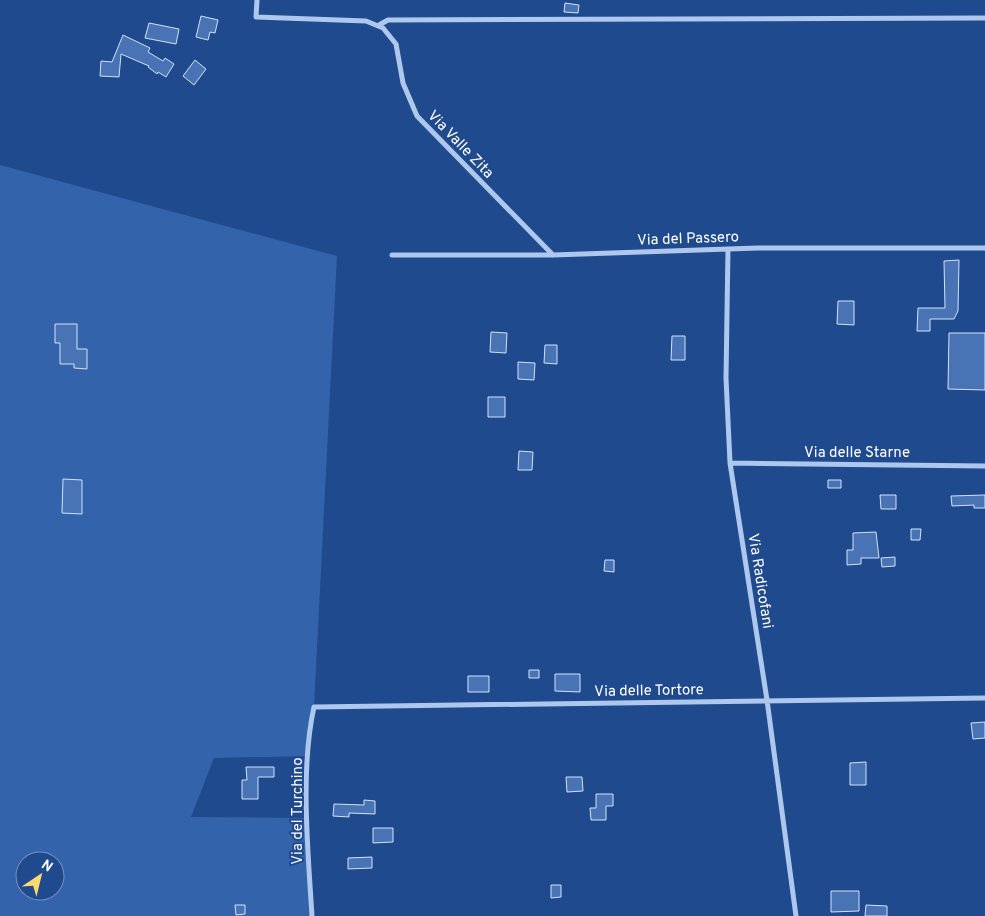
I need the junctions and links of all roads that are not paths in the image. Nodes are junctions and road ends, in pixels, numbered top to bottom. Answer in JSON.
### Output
{"nodes":[{"id":1,"x":257,"y":0,"type":"edge"},
{"id":2,"x":985,"y":18,"type":"edge"},
{"id":3,"x":379,"y":25,"type":"junction"},
{"id":4,"x":985,"y":248,"type":"edge"},
{"id":5,"x":728,"y":249,"type":"junction"},
{"id":6,"x":392,"y":255,"type":"dead end"},
{"id":7,"x":553,"y":255,"type":"junction"},
{"id":8,"x":730,"y":463,"type":"junction"},
{"id":9,"x":985,"y":466,"type":"edge"},
{"id":10,"x":985,"y":698,"type":"edge"},
{"id":11,"x":767,"y":700,"type":"junction"},
{"id":12,"x":314,"y":707,"type":"joint"},
{"id":13,"x":312,"y":916,"type":"edge"},
{"id":14,"x":796,"y":916,"type":"edge"}],
"edges":[{"from":1,"to":3,"type":"street"},
{"from":2,"to":3,"type":"street"},
{"from":3,"to":7,"type":"street","name":"Via Valle Zita"},
{"from":4,"to":5,"type":"street","name":"Via del Passero"},
{"from":5,"to":7,"type":"street","name":"Via del Passero"},
{"from":5,"to":8,"type":"street","name":"Via Radicofani"},
{"from":6,"to":7,"type":"street","name":"Via del Passero"},
{"from":8,"to":9,"type":"street","name":"Via delle Starne"},
{"from":8,"to":11,"type":"street","name":"Via Radicofani"},
{"from":10,"to":11,"type":"street","name":"Via delle Tortore"},
{"from":11,"to":12,"type":"street","name":"Via delle Tortore"},
{"from":11,"to":14,"type":"street","name":"Via Radicofani"},
{"from":12,"to":13,"type":"street","name":"Via del Turchino"}]}
